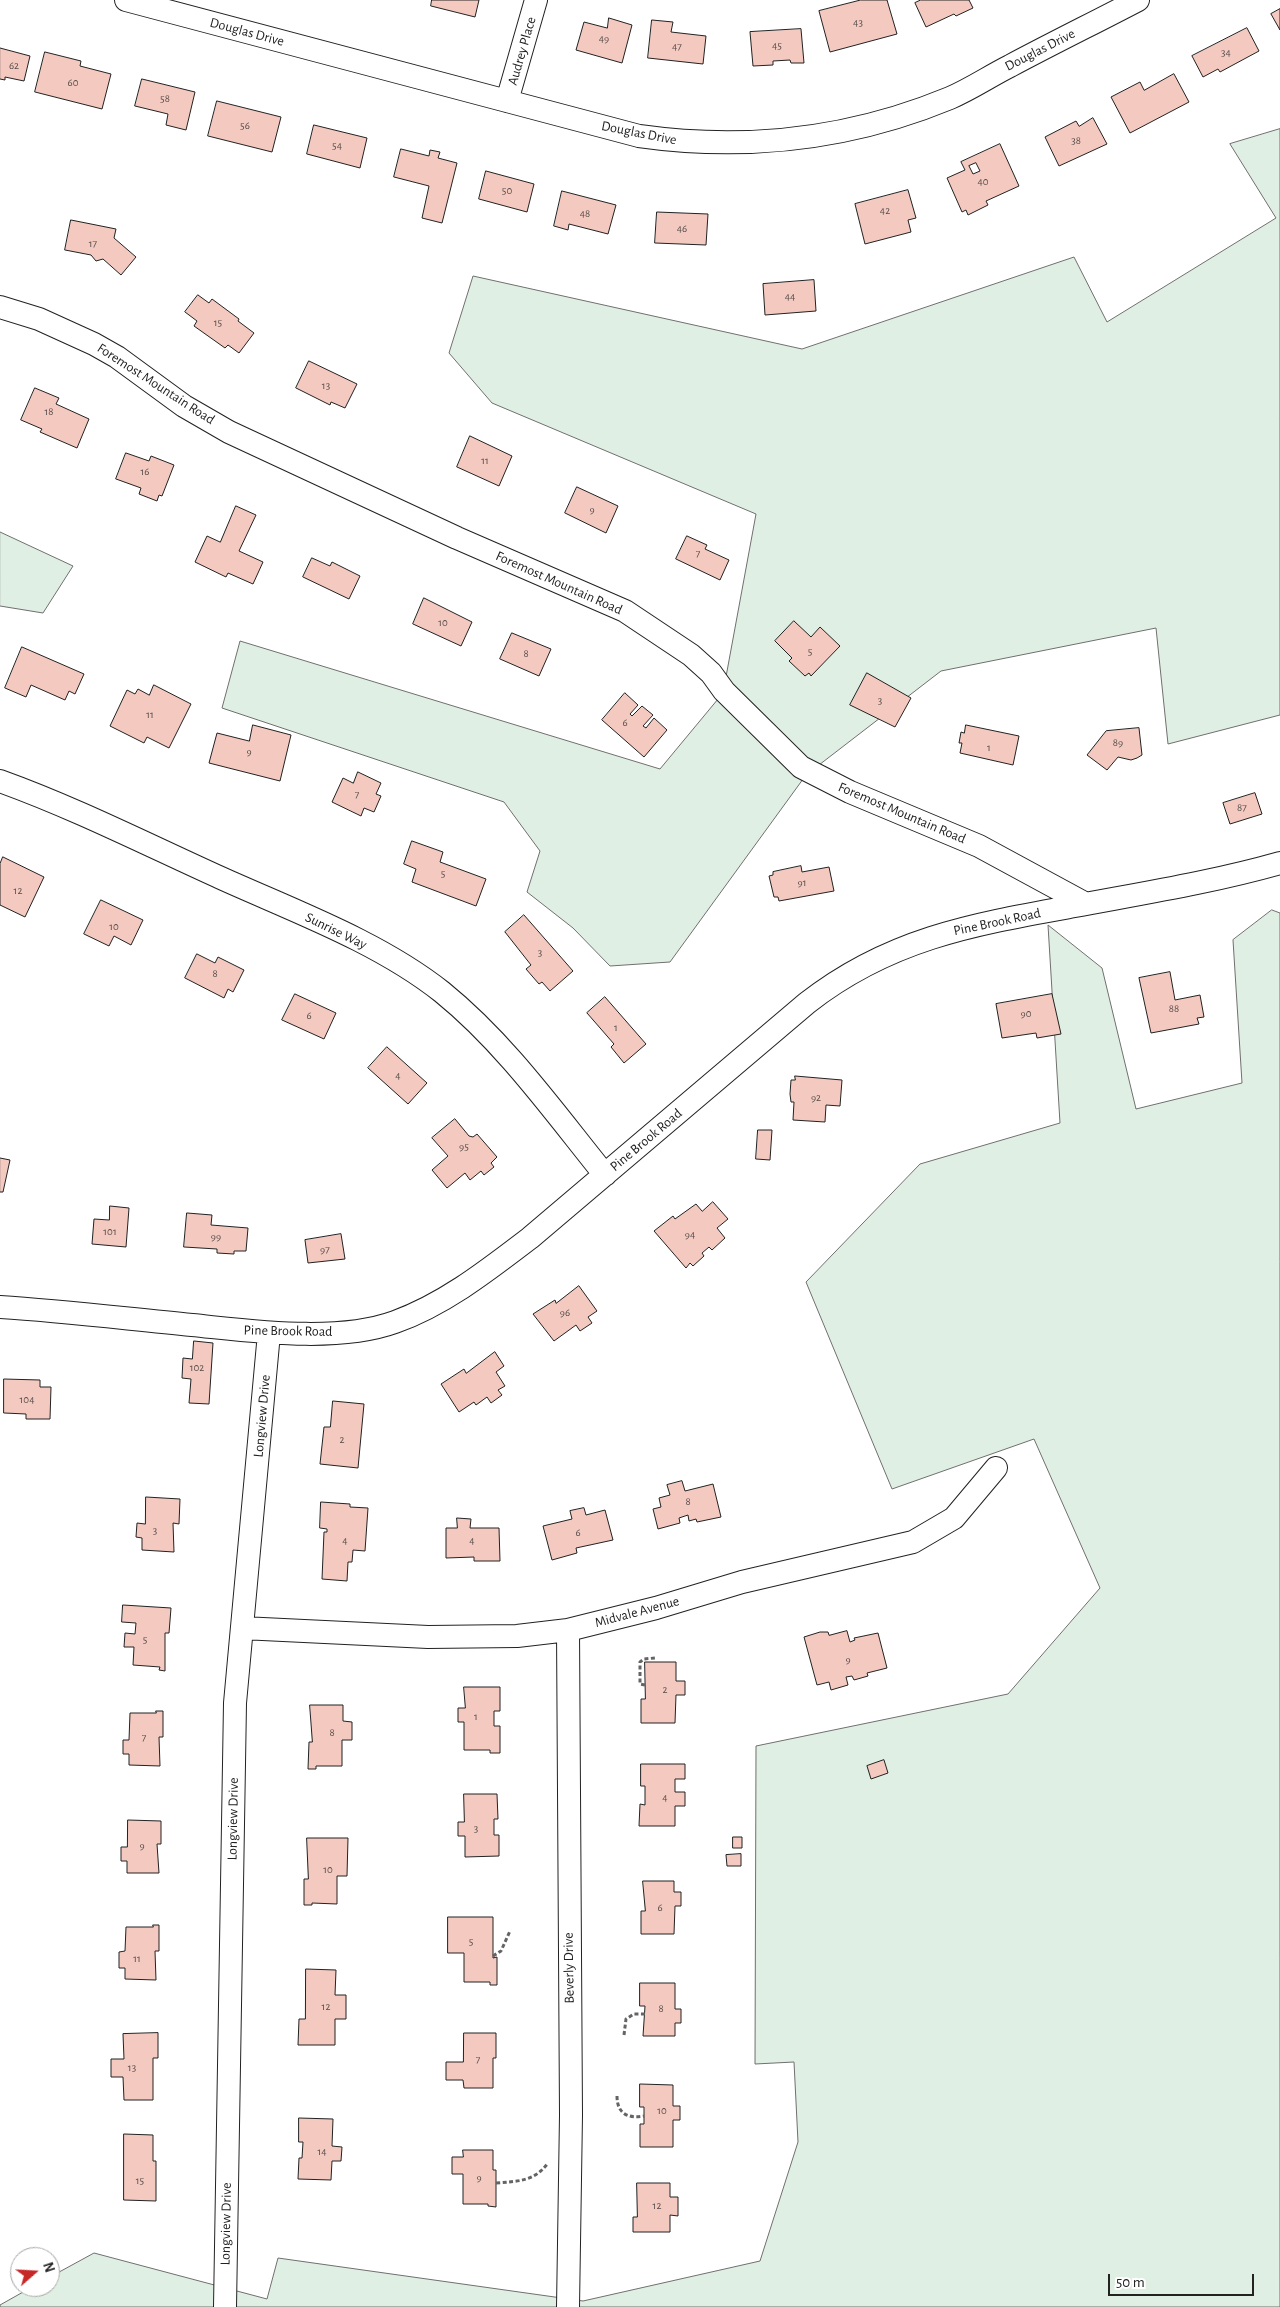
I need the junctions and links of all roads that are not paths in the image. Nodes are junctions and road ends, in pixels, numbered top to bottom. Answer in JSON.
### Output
{"nodes":[{"id":1,"x":126,"y":0,"type":"edge"},
{"id":2,"x":536,"y":0,"type":"edge"},
{"id":3,"x":1138,"y":0,"type":"edge"},
{"id":4,"x":508,"y":102,"type":"junction"},
{"id":5,"x":0,"y":307,"type":"edge"},
{"id":6,"x":0,"y":781,"type":"edge"},
{"id":7,"x":1280,"y":864,"type":"edge"},
{"id":8,"x":1086,"y":904,"type":"junction"},
{"id":9,"x":605,"y":1175,"type":"junction"},
{"id":10,"x":0,"y":1307,"type":"edge"},
{"id":11,"x":270,"y":1333,"type":"junction"},
{"id":12,"x":996,"y":1468,"type":"dead end"},
{"id":13,"x":242,"y":1628,"type":"junction"},
{"id":14,"x":568,"y":1630,"type":"junction"},
{"id":15,"x":225,"y":2307,"type":"edge"},
{"id":16,"x":568,"y":2307,"type":"edge"}],
"edges":[{"from":1,"to":4,"type":"street","name":"Douglas Drive"},
{"from":2,"to":4,"type":"street","name":"Audrey Place"},
{"from":3,"to":4,"type":"street","name":"Douglas Drive"},
{"from":5,"to":8,"type":"street","name":"Foremost Mountain Road"},
{"from":6,"to":9,"type":"street","name":"Sunrise Way"},
{"from":7,"to":8,"type":"street","name":"Pine Brook Road"},
{"from":8,"to":9,"type":"street","name":"Pine Brook Road"},
{"from":9,"to":11,"type":"street","name":"Pine Brook Road"},
{"from":10,"to":11,"type":"street","name":"Pine Brook Road"},
{"from":11,"to":13,"type":"street","name":"Longview Drive"},
{"from":12,"to":14,"type":"street","name":"Midvale Avenue"},
{"from":13,"to":14,"type":"street","name":"Midvale Avenue"},
{"from":13,"to":15,"type":"street","name":"Longview Drive"},
{"from":14,"to":16,"type":"street","name":"Beverly Drive"}]}
